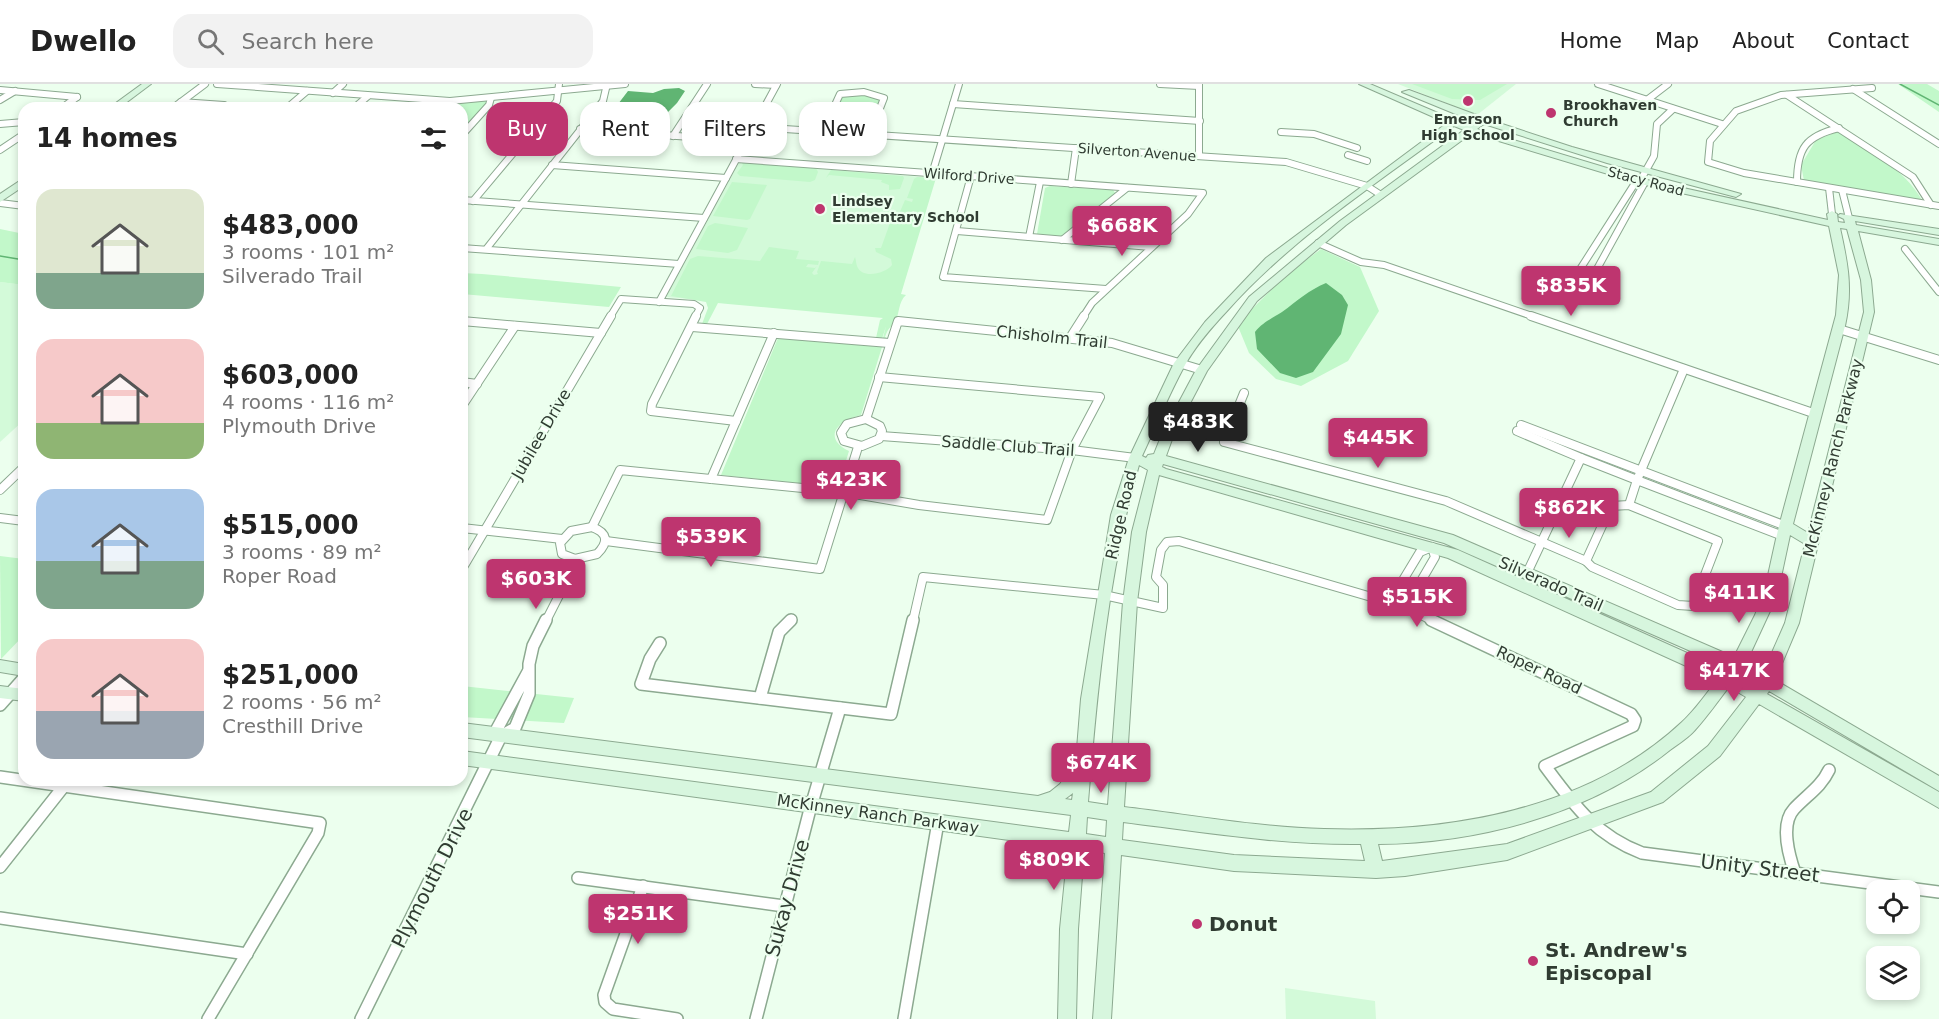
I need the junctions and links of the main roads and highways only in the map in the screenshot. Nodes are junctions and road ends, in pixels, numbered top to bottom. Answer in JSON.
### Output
{"nodes":[{"id":1,"x":147,"y":84,"type":"edge"},
{"id":2,"x":160,"y":84,"type":"edge"},
{"id":3,"x":1363,"y":84,"type":"edge"},
{"id":4,"x":1386,"y":84,"type":"edge"},
{"id":5,"x":122,"y":102,"type":"edge"},
{"id":6,"x":134,"y":102,"type":"edge"},
{"id":7,"x":1459,"y":119,"type":"junction"},
{"id":8,"x":1481,"y":122,"type":"junction"},
{"id":9,"x":1471,"y":129,"type":"junction"},
{"id":10,"x":18,"y":175,"type":"edge"},
{"id":11,"x":1642,"y":179,"type":"junction"},
{"id":12,"x":18,"y":186,"type":"edge"},
{"id":13,"x":0,"y":188,"type":"edge"},
{"id":14,"x":0,"y":199,"type":"edge"},
{"id":15,"x":1833,"y":219,"type":"junction"},
{"id":16,"x":1851,"y":223,"type":"junction"},
{"id":17,"x":1939,"y":232,"type":"edge"},
{"id":18,"x":1301,"y":236,"type":"junction"},
{"id":19,"x":1939,"y":242,"type":"edge"},
{"id":20,"x":1318,"y":243,"type":"junction"},
{"id":21,"x":1238,"y":292,"type":"junction"},
{"id":22,"x":1253,"y":299,"type":"junction"},
{"id":23,"x":1829,"y":418,"type":"junction"},
{"id":24,"x":1135,"y":458,"type":"junction"},
{"id":25,"x":1157,"y":463,"type":"junction"},
{"id":26,"x":1355,"y":518,"type":"junction"},
{"id":27,"x":1784,"y":531,"type":"junction"},
{"id":28,"x":1813,"y":543,"type":"junction"},
{"id":29,"x":1524,"y":579,"type":"junction"},
{"id":30,"x":1737,"y":665,"type":"junction"},
{"id":31,"x":0,"y":666,"type":"edge"},
{"id":32,"x":18,"y":669,"type":"edge"},
{"id":33,"x":1728,"y":679,"type":"junction"},
{"id":34,"x":1767,"y":682,"type":"junction"},
{"id":35,"x":1757,"y":696,"type":"junction"},
{"id":36,"x":468,"y":731,"type":"edge"},
{"id":37,"x":468,"y":759,"type":"edge"},
{"id":38,"x":1084,"y":759,"type":"junction"},
{"id":39,"x":1939,"y":784,"type":"edge"},
{"id":40,"x":1939,"y":801,"type":"edge"},
{"id":41,"x":1038,"y":802,"type":"junction"},
{"id":42,"x":1080,"y":808,"type":"junction"},
{"id":43,"x":1116,"y":813,"type":"junction"},
{"id":44,"x":1368,"y":838,"type":"junction"},
{"id":45,"x":1077,"y":841,"type":"junction"},
{"id":46,"x":1113,"y":846,"type":"junction"},
{"id":47,"x":1376,"y":870,"type":"junction"},
{"id":48,"x":1067,"y":1019,"type":"edge"},
{"id":49,"x":1102,"y":1019,"type":"edge"}],
"edges":[{"from":1,"to":5,"type":"main road"},
{"from":2,"to":6,"type":"main road"},
{"from":3,"to":7,"type":"main road","name":"Stacy Road"},
{"from":4,"to":7,"type":"main road","name":"Stacy Road"},
{"from":7,"to":8,"type":"main road","name":"Stacy Road"},
{"from":7,"to":9,"type":"main road","name":"Stacy Road"},
{"from":7,"to":18,"type":"main road","name":"Ridge Road"},
{"from":8,"to":9,"type":"main road","name":"Ridge Road"},
{"from":8,"to":11,"type":"main road","name":"Stacy Road"},
{"from":9,"to":11,"type":"main road","name":"Stacy Road"},
{"from":9,"to":20,"type":"main road","name":"Ridge Road"},
{"from":10,"to":13,"type":"main road"},
{"from":11,"to":15,"type":"main road","name":"Stacy Road"},
{"from":12,"to":14,"type":"main road"},
{"from":15,"to":16,"type":"main road","name":"Stacy Road"},
{"from":15,"to":23,"type":"main road","name":"McKinney Ranch Parkway"},
{"from":16,"to":17,"type":"main road","name":"Stacy Road"},
{"from":16,"to":19,"type":"main road","name":"Stacy Road"},
{"from":16,"to":23,"type":"main road","name":"McKinney Ranch Parkway"},
{"from":18,"to":20,"type":"main road"},
{"from":18,"to":21,"type":"main road","name":"Ridge Road"},
{"from":20,"to":22,"type":"main road","name":"Ridge Road"},
{"from":21,"to":22,"type":"main road"},
{"from":21,"to":24,"type":"main road","name":"Ridge Road"},
{"from":22,"to":25,"type":"main road","name":"Ridge Road"},
{"from":23,"to":27,"type":"main road","name":"McKinney Ranch Parkway"},
{"from":23,"to":28,"type":"main road","name":"McKinney Ranch Parkway"},
{"from":24,"to":25,"type":"main road"},
{"from":24,"to":38,"type":"main road","name":"Ridge Road"},
{"from":25,"to":26,"type":"main road"},
{"from":25,"to":43,"type":"main road","name":"Ridge Road"},
{"from":26,"to":29,"type":"main road"},
{"from":26,"to":29,"type":"main road","name":"Silverado Trail"},
{"from":27,"to":28,"type":"main road"},
{"from":27,"to":30,"type":"main road","name":"McKinney Ranch Parkway"},
{"from":28,"to":34,"type":"main road","name":"McKinney Ranch Parkway"},
{"from":29,"to":30,"type":"main road","name":"Silverado Trail"},
{"from":29,"to":33,"type":"main road","name":"Silverado Trail"},
{"from":30,"to":33,"type":"main road","name":"McKinney Ranch Parkway"},
{"from":30,"to":34,"type":"main road","name":"Silverado Trail"},
{"from":31,"to":32,"type":"main road"},
{"from":33,"to":35,"type":"main road","name":"Silverado Trail"},
{"from":33,"to":44,"type":"main road","name":"McKinney Ranch Parkway"},
{"from":34,"to":35,"type":"main road","name":"McKinney Ranch Parkway"},
{"from":34,"to":39,"type":"main road","name":"Silverado Trail"},
{"from":35,"to":40,"type":"main road","name":"Silverado Trail"},
{"from":35,"to":47,"type":"main road","name":"McKinney Ranch Parkway"},
{"from":36,"to":41,"type":"main road","name":"McKinney Ranch Parkway"},
{"from":37,"to":45,"type":"main road","name":"McKinney Ranch Parkway"},
{"from":38,"to":41,"type":"main road"},
{"from":38,"to":42,"type":"main road","name":"Ridge Road"},
{"from":41,"to":42,"type":"main road","name":"McKinney Ranch Parkway"},
{"from":42,"to":43,"type":"main road","name":"McKinney Ranch Parkway"},
{"from":42,"to":45,"type":"main road","name":"Ridge Road"},
{"from":43,"to":44,"type":"main road","name":"McKinney Ranch Parkway"},
{"from":43,"to":46,"type":"main road","name":"Ridge Road"},
{"from":44,"to":47,"type":"main road"},
{"from":45,"to":46,"type":"main road","name":"McKinney Ranch Parkway"},
{"from":45,"to":48,"type":"main road","name":"Ridge Road"},
{"from":46,"to":47,"type":"main road","name":"McKinney Ranch Parkway"},
{"from":46,"to":49,"type":"main road","name":"Ridge Road"}]}
